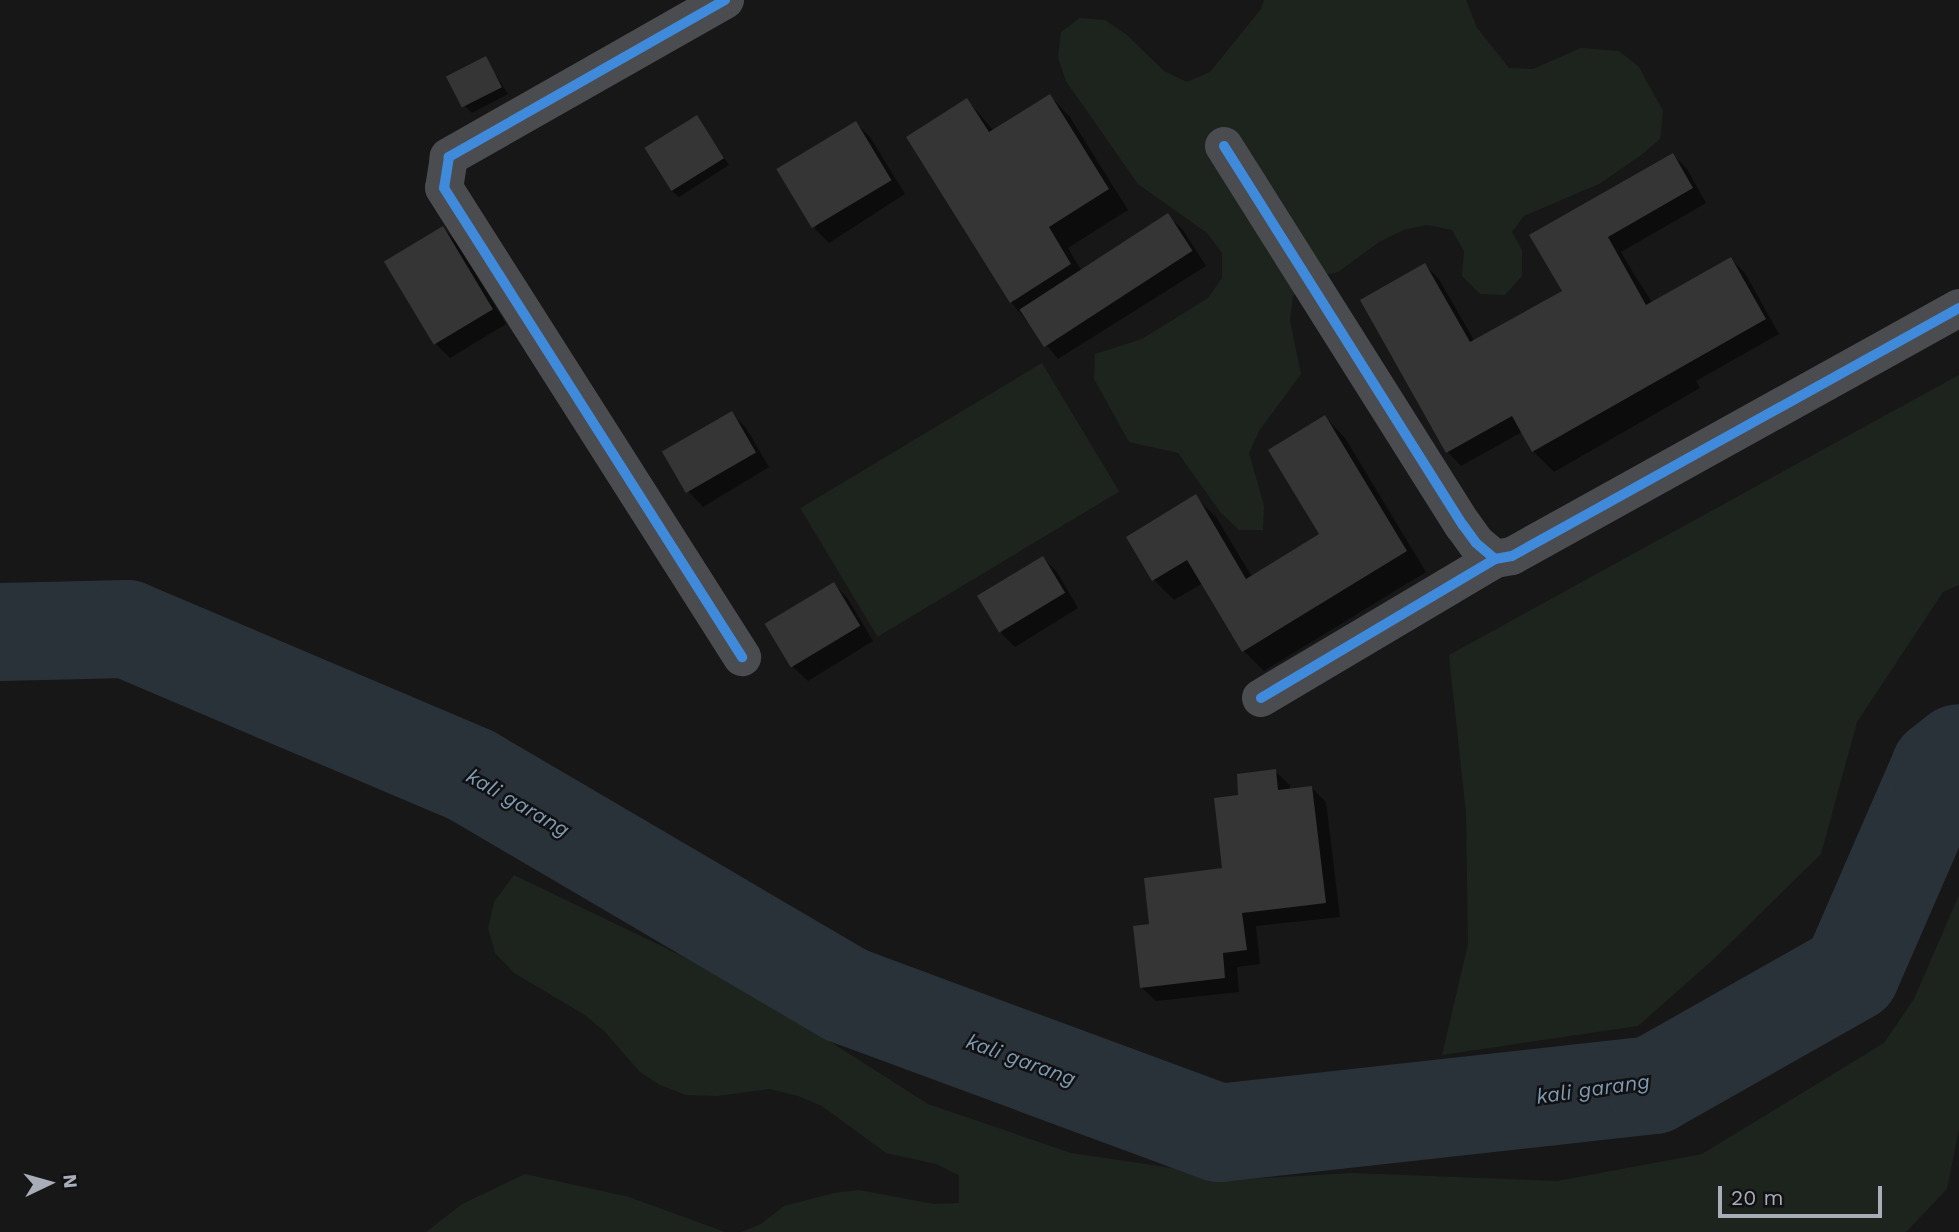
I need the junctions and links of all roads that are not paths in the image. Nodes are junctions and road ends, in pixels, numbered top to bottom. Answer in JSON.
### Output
{"nodes":[{"id":1,"x":724,"y":0,"type":"edge"},
{"id":2,"x":1224,"y":146,"type":"dead end"},
{"id":3,"x":1959,"y":308,"type":"edge"},
{"id":4,"x":1495,"y":559,"type":"junction"},
{"id":5,"x":742,"y":657,"type":"dead end"},
{"id":6,"x":1261,"y":698,"type":"dead end"}],
"edges":[{"from":1,"to":5,"type":"street"},
{"from":2,"to":4,"type":"street"},
{"from":3,"to":4,"type":"street"},
{"from":4,"to":6,"type":"street"}]}
